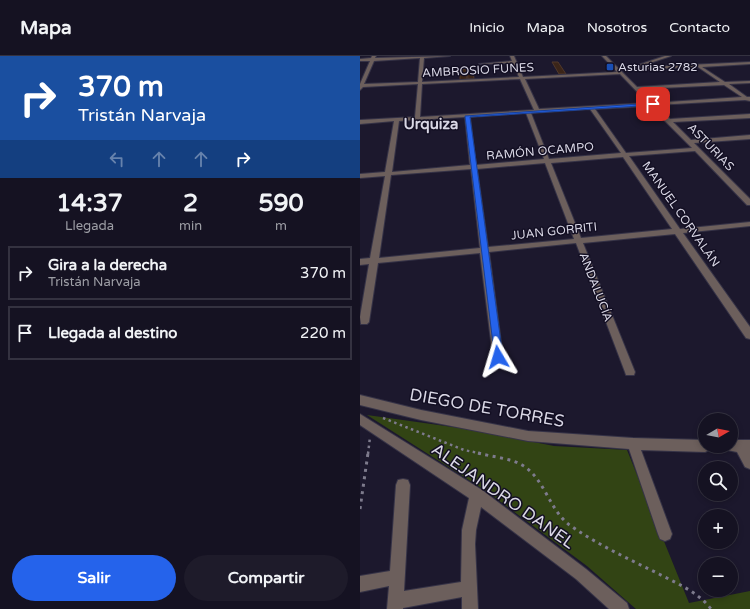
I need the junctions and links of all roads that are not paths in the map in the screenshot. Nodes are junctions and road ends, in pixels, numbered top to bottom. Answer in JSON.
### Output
{"nodes":[{"id":1,"x":448,"y":56,"type":"edge"},
{"id":2,"x":512,"y":56,"type":"edge"},
{"id":3,"x":604,"y":56,"type":"edge"},
{"id":4,"x":669,"y":56,"type":"edge"},
{"id":5,"x":422,"y":57,"type":"junction"},
{"id":6,"x":373,"y":58,"type":"edge"},
{"id":7,"x":360,"y":60,"type":"edge"},
{"id":8,"x":515,"y":62,"type":"junction"},
{"id":9,"x":750,"y":63,"type":"edge"},
{"id":10,"x":481,"y":64,"type":"dead end"},
{"id":11,"x":699,"y":66,"type":"junction"},
{"id":12,"x":628,"y":69,"type":"junction"},
{"id":13,"x":620,"y":71,"type":"junction"},
{"id":14,"x":522,"y":78,"type":"junction"},
{"id":15,"x":750,"y":82,"type":"edge"},
{"id":16,"x":420,"y":83,"type":"junction"},
{"id":17,"x":724,"y":83,"type":"junction"},
{"id":18,"x":360,"y":87,"type":"edge"},
{"id":19,"x":638,"y":88,"type":"junction"},
{"id":20,"x":749,"y":99,"type":"edge"},
{"id":21,"x":653,"y":104,"type":"junction"},
{"id":22,"x":592,"y":108,"type":"junction"},
{"id":23,"x":537,"y":111,"type":"junction"},
{"id":24,"x":528,"y":112,"type":"junction"},
{"id":25,"x":467,"y":116,"type":"junction"},
{"id":26,"x":750,"y":116,"type":"edge"},
{"id":27,"x":417,"y":119,"type":"junction"},
{"id":28,"x":397,"y":120,"type":"junction"},
{"id":29,"x":670,"y":121,"type":"junction"},
{"id":30,"x":360,"y":122,"type":"edge"},
{"id":31,"x":750,"y":138,"type":"edge"},
{"id":32,"x":691,"y":142,"type":"junction"},
{"id":33,"x":698,"y":149,"type":"junction"},
{"id":34,"x":626,"y":155,"type":"junction"},
{"id":35,"x":547,"y":161,"type":"junction"},
{"id":36,"x":474,"y":167,"type":"junction"},
{"id":37,"x":388,"y":174,"type":"junction"},
{"id":38,"x":360,"y":176,"type":"edge"},
{"id":39,"x":750,"y":203,"type":"edge"},
{"id":40,"x":750,"y":224,"type":"edge"},
{"id":41,"x":677,"y":231,"type":"junction"},
{"id":42,"x":578,"y":241,"type":"junction"},
{"id":43,"x":484,"y":250,"type":"junction"},
{"id":44,"x":374,"y":261,"type":"junction"},
{"id":45,"x":360,"y":262,"type":"edge"},
{"id":46,"x":364,"y":322,"type":"dead end"},
{"id":47,"x":750,"y":335,"type":"edge"},
{"id":48,"x":498,"y":357,"type":"dead end"},
{"id":49,"x":630,"y":372,"type":"dead end"},
{"id":50,"x":363,"y":401,"type":"edge"},
{"id":51,"x":366,"y":424,"type":"edge"},
{"id":52,"x":633,"y":444,"type":"junction"},
{"id":53,"x":698,"y":446,"type":"edge"},
{"id":54,"x":741,"y":446,"type":"edge"},
{"id":55,"x":750,"y":463,"type":"edge"},
{"id":56,"x":403,"y":485,"type":"dead end"},
{"id":57,"x":477,"y":495,"type":"junction"},
{"id":58,"x":665,"y":534,"type":"dead end"},
{"id":59,"x":397,"y":577,"type":"junction"},
{"id":60,"x":360,"y":584,"type":"edge"},
{"id":61,"x":470,"y":588,"type":"junction"},
{"id":62,"x":395,"y":605,"type":"edge"},
{"id":63,"x":470,"y":609,"type":"edge"},
{"id":64,"x":621,"y":609,"type":"edge"}],
"edges":[{"from":1,"to":5,"type":"street"},
{"from":2,"to":8,"type":"street"},
{"from":3,"to":13,"type":"street","name":"ASTURIAS"},
{"from":4,"to":12,"type":"street"},
{"from":5,"to":6,"type":"street"},
{"from":5,"to":16,"type":"street"},
{"from":6,"to":7,"type":"street"},
{"from":6,"to":18,"type":"street"},
{"from":8,"to":10,"type":"street"},
{"from":8,"to":14,"type":"street"},
{"from":9,"to":11,"type":"street"},
{"from":11,"to":12,"type":"street"},
{"from":11,"to":17,"type":"street"},
{"from":12,"to":13,"type":"street","name":"AMBROSIO FUNES"},
{"from":13,"to":14,"type":"street","name":"AMBROSIO FUNES"},
{"from":13,"to":19,"type":"street","name":"ASTURIAS"},
{"from":14,"to":16,"type":"street","name":"AMBROSIO FUNES"},
{"from":14,"to":23,"type":"street"},
{"from":15,"to":17,"type":"street"},
{"from":16,"to":18,"type":"street","name":"AMBROSIO FUNES"},
{"from":16,"to":27,"type":"street"},
{"from":17,"to":19,"type":"street"},
{"from":17,"to":20,"type":"street"},
{"from":19,"to":21,"type":"street","name":"ASTURIAS"},
{"from":20,"to":21,"type":"street"},
{"from":21,"to":22,"type":"street"},
{"from":21,"to":29,"type":"street","name":"ASTURIAS"},
{"from":22,"to":23,"type":"street"},
{"from":22,"to":34,"type":"street","name":"MANUEL CORVALÁN"},
{"from":23,"to":24,"type":"street"},
{"from":24,"to":25,"type":"street"},
{"from":24,"to":35,"type":"street","name":"ANDALUCÍA"},
{"from":25,"to":27,"type":"street"},
{"from":25,"to":36,"type":"street"},
{"from":26,"to":29,"type":"street"},
{"from":27,"to":28,"type":"street"},
{"from":28,"to":30,"type":"street"},
{"from":28,"to":37,"type":"street"},
{"from":29,"to":32,"type":"street","name":"ASTURIAS"},
{"from":31,"to":32,"type":"street"},
{"from":32,"to":33,"type":"street","name":"ASTURIAS"},
{"from":33,"to":34,"type":"street","name":"RAMÓN OCAMPO"},
{"from":33,"to":39,"type":"street","name":"ASTURIAS"},
{"from":34,"to":35,"type":"street","name":"RAMÓN OCAMPO"},
{"from":34,"to":41,"type":"street","name":"MANUEL CORVALÁN"},
{"from":35,"to":36,"type":"street","name":"RAMÓN OCAMPO"},
{"from":35,"to":42,"type":"street","name":"ANDALUCÍA"},
{"from":36,"to":37,"type":"street","name":"RAMÓN OCAMPO"},
{"from":36,"to":43,"type":"street"},
{"from":37,"to":38,"type":"street","name":"RAMÓN OCAMPO"},
{"from":37,"to":44,"type":"street"},
{"from":40,"to":41,"type":"street","name":"JUAN GORRITI"},
{"from":41,"to":42,"type":"street","name":"JUAN GORRITI"},
{"from":41,"to":47,"type":"street","name":"MANUEL CORVALÁN"},
{"from":42,"to":43,"type":"street","name":"JUAN GORRITI"},
{"from":42,"to":49,"type":"street","name":"ANDALUCÍA"},
{"from":43,"to":44,"type":"street","name":"JUAN GORRITI"},
{"from":43,"to":48,"type":"street"},
{"from":44,"to":45,"type":"street","name":"JUAN GORRITI"},
{"from":44,"to":46,"type":"street"},
{"from":50,"to":52,"type":"street","name":"DIEGO DE TORRES"},
{"from":51,"to":57,"type":"street","name":"ALEJANDRO DANEL"},
{"from":52,"to":53,"type":"street","name":"DIEGO DE TORRES"},
{"from":52,"to":58,"type":"street"},
{"from":54,"to":55,"type":"street"},
{"from":56,"to":59,"type":"street"},
{"from":57,"to":61,"type":"street"},
{"from":57,"to":64,"type":"street","name":"ALEJANDRO DANEL"},
{"from":59,"to":60,"type":"street"},
{"from":59,"to":62,"type":"street"},
{"from":61,"to":62,"type":"street"},
{"from":61,"to":63,"type":"street"}]}
